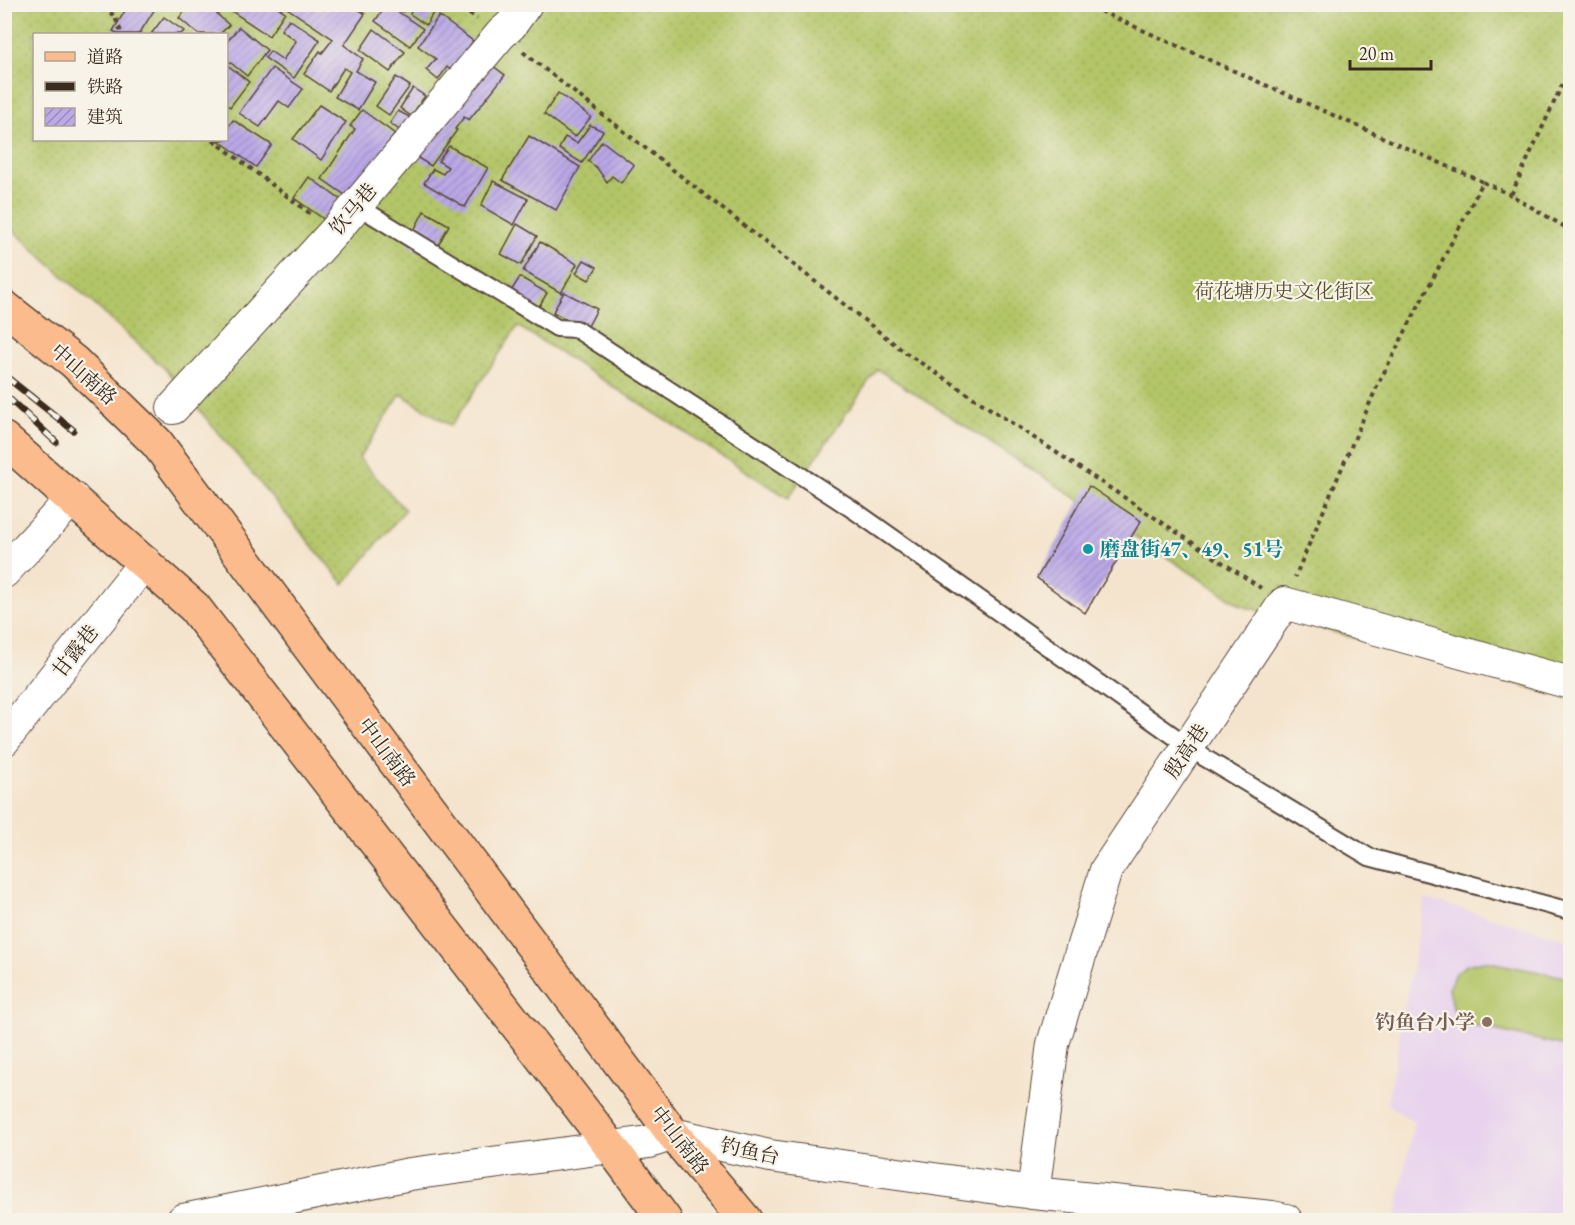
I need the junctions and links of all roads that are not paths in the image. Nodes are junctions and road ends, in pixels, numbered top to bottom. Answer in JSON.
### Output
{"nodes":[{"id":1,"x":526,"y":4,"type":"edge"},
{"id":2,"x":356,"y":206,"type":"junction"},
{"id":3,"x":4,"y":307,"type":"edge"},
{"id":4,"x":173,"y":408,"type":"dead end"},
{"id":5,"x":4,"y":439,"type":"edge"},
{"id":6,"x":73,"y":498,"type":"junction"},
{"id":7,"x":145,"y":562,"type":"junction"},
{"id":8,"x":4,"y":572,"type":"edge"},
{"id":9,"x":1570,"y":683,"type":"edge"},
{"id":10,"x":4,"y":740,"type":"edge"},
{"id":11,"x":1189,"y":746,"type":"junction"},
{"id":12,"x":1570,"y":911,"type":"edge"},
{"id":13,"x":673,"y":1134,"type":"junction"},
{"id":14,"x":611,"y":1147,"type":"junction"},
{"id":15,"x":1033,"y":1193,"type":"junction"},
{"id":16,"x":745,"y":1220,"type":"edge"},
{"id":17,"x":183,"y":1221,"type":"edge"},
{"id":18,"x":665,"y":1221,"type":"edge"},
{"id":19,"x":1286,"y":1221,"type":"edge"}],
"edges":[{"from":1,"to":2,"type":"street","name":"饮马巷"},
{"from":2,"to":4,"type":"street","name":"饮马巷"},
{"from":2,"to":11,"type":"lane"},
{"from":3,"to":13,"type":"main road","name":"中山南路"},
{"from":5,"to":6,"type":"lane"},
{"from":6,"to":7,"type":"lane"},
{"from":6,"to":8,"type":"street"},
{"from":7,"to":10,"type":"street","name":"甘露巷"},
{"from":7,"to":14,"type":"lane"},
{"from":9,"to":11,"type":"street","name":"殷高巷"},
{"from":11,"to":12,"type":"lane"},
{"from":11,"to":15,"type":"street","name":"殷高巷"},
{"from":13,"to":14,"type":"street","name":"钓鱼台"},
{"from":13,"to":15,"type":"street","name":"钓鱼台"},
{"from":13,"to":16,"type":"main road","name":"中山南路"},
{"from":14,"to":17,"type":"street","name":"钓鱼台"},
{"from":14,"to":18,"type":"lane"},
{"from":15,"to":19,"type":"street","name":"钓鱼台"}]}
